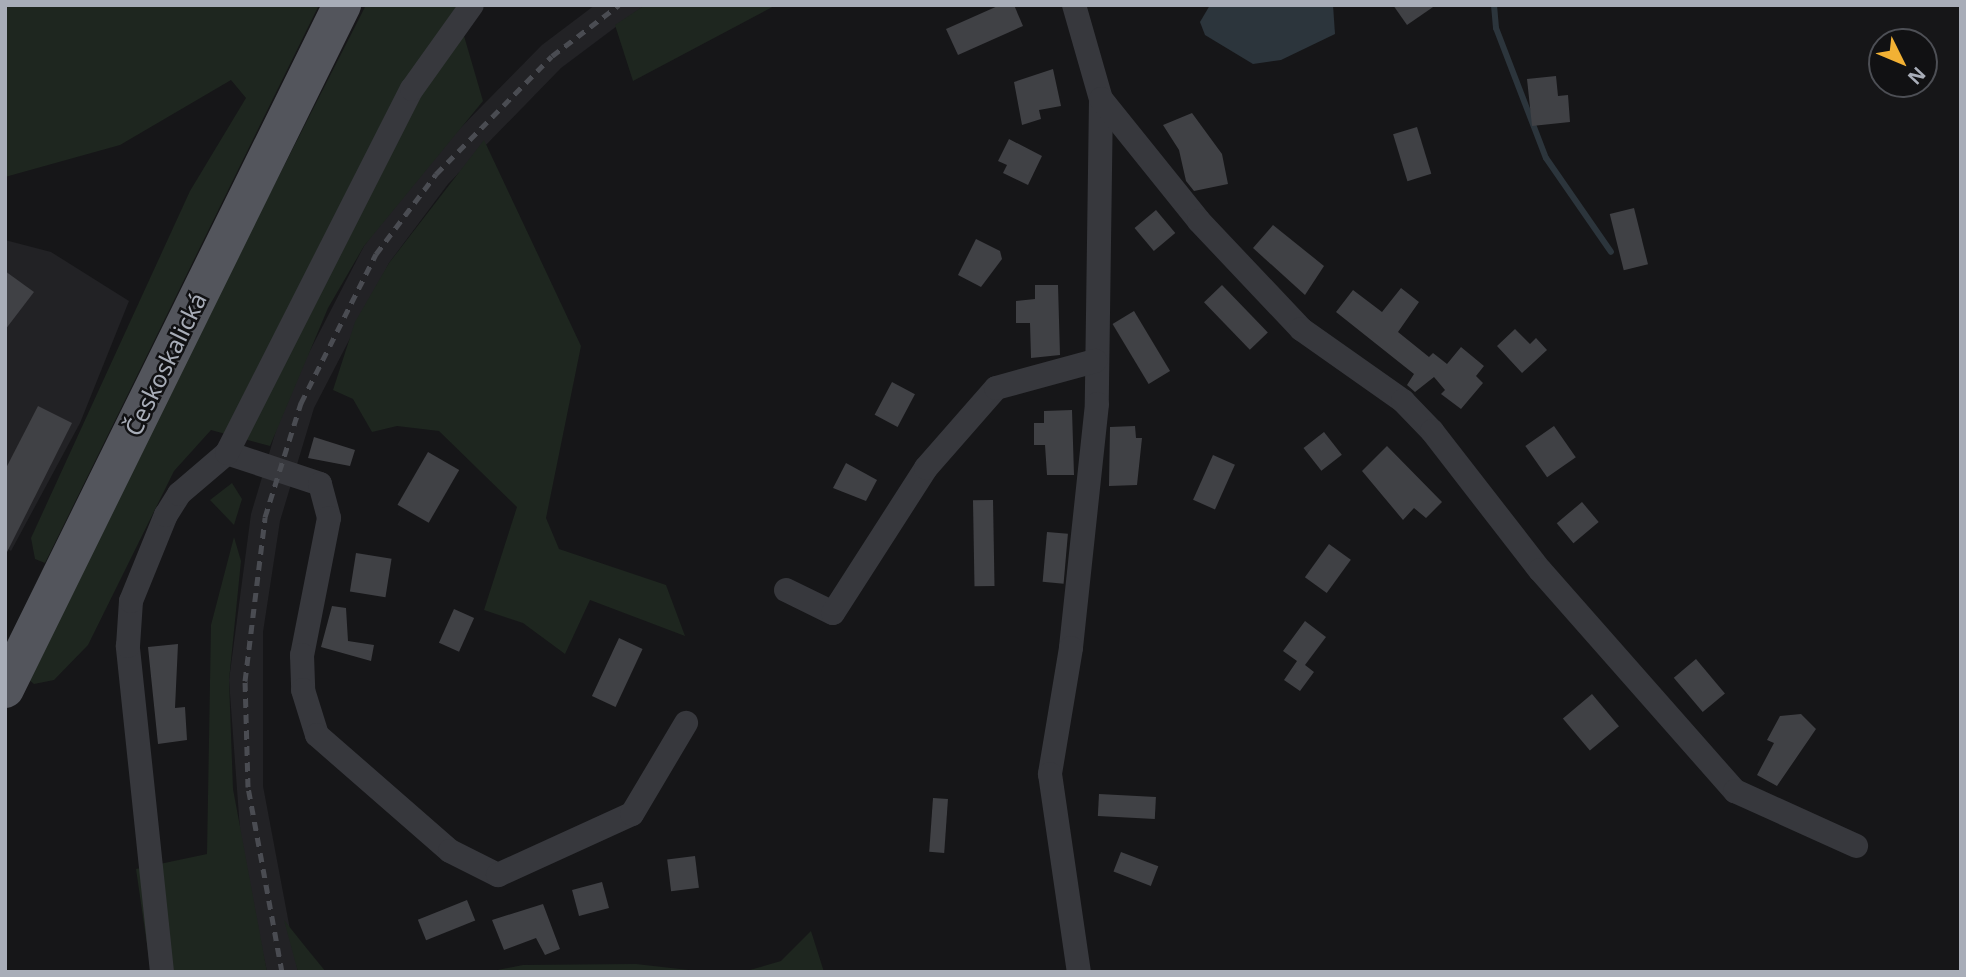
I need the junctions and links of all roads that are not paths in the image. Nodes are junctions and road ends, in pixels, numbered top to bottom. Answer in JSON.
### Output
{"nodes":[{"id":1,"x":342,"y":5,"type":"edge"},
{"id":2,"x":472,"y":5,"type":"edge"},
{"id":3,"x":1074,"y":5,"type":"edge"},
{"id":4,"x":1101,"y":99,"type":"junction"},
{"id":5,"x":1095,"y":361,"type":"junction"},
{"id":6,"x":227,"y":453,"type":"junction"},
{"id":7,"x":786,"y":590,"type":"dead end"},
{"id":8,"x":5,"y":689,"type":"edge"},
{"id":9,"x":686,"y":723,"type":"dead end"},
{"id":10,"x":1856,"y":846,"type":"dead end"},
{"id":11,"x":162,"y":972,"type":"edge"},
{"id":12,"x":1079,"y":972,"type":"edge"}],
"edges":[{"from":1,"to":8,"type":"main road","name":"Českoskalická"},
{"from":2,"to":6,"type":"street"},
{"from":3,"to":4,"type":"street"},
{"from":4,"to":5,"type":"street"},
{"from":4,"to":10,"type":"street"},
{"from":5,"to":7,"type":"street"},
{"from":5,"to":12,"type":"street"},
{"from":6,"to":9,"type":"street"},
{"from":6,"to":11,"type":"street"}]}
